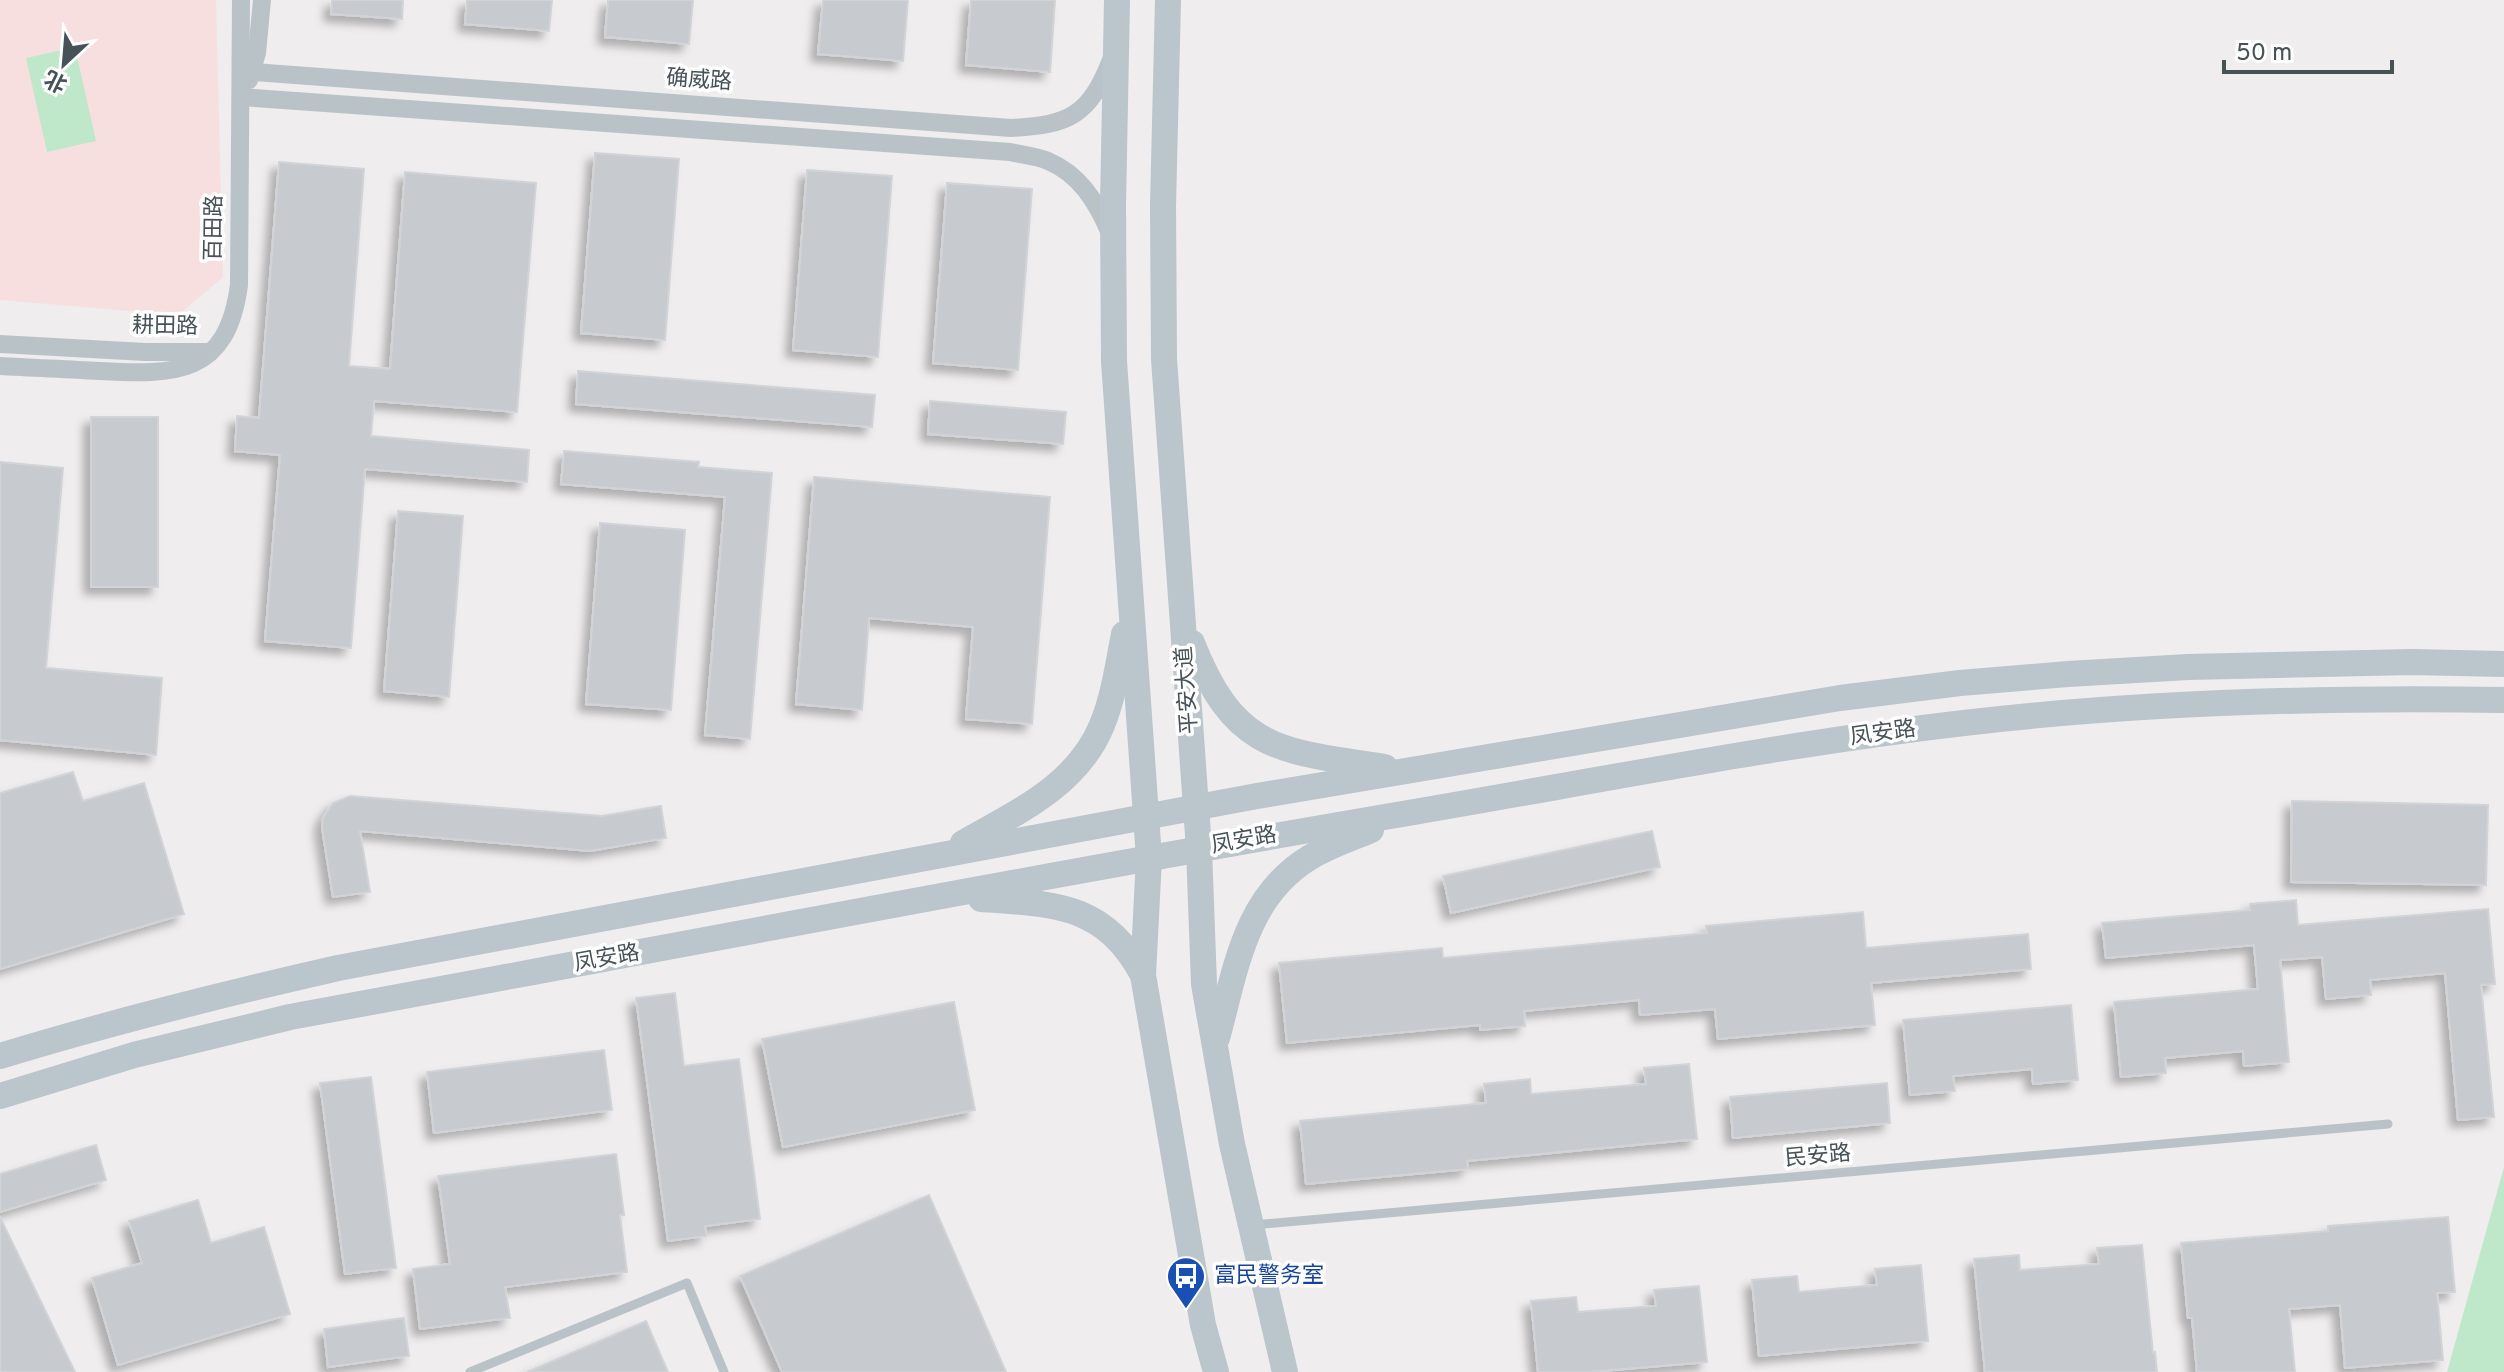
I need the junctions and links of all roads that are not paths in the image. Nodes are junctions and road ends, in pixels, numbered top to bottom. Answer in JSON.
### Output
{"nodes":[{"id":1,"x":241,"y":0,"type":"edge"},
{"id":2,"x":262,"y":0,"type":"edge"},
{"id":3,"x":1117,"y":0,"type":"edge"},
{"id":4,"x":1168,"y":0,"type":"edge"},
{"id":5,"x":1115,"y":50,"type":"junction"},
{"id":6,"x":247,"y":71,"type":"junction"},
{"id":7,"x":241,"y":97,"type":"junction"},
{"id":8,"x":1113,"y":240,"type":"junction"},
{"id":9,"x":0,"y":344,"type":"edge"},
{"id":10,"x":210,"y":352,"type":"junction"},
{"id":11,"x":0,"y":366,"type":"edge"},
{"id":12,"x":1131,"y":603,"type":"junction"},
{"id":13,"x":1183,"y":621,"type":"junction"},
{"id":14,"x":2504,"y":664,"type":"edge"},
{"id":15,"x":2504,"y":700,"type":"edge"},
{"id":16,"x":1406,"y":771,"type":"junction"},
{"id":17,"x":1196,"y":807,"type":"junction"},
{"id":18,"x":1412,"y":812,"type":"junction"},
{"id":19,"x":1146,"y":816,"type":"junction"},
{"id":20,"x":1199,"y":849,"type":"junction"},
{"id":21,"x":944,"y":854,"type":"junction"},
{"id":22,"x":1149,"y":858,"type":"junction"},
{"id":23,"x":942,"y":897,"type":"junction"},
{"id":24,"x":1143,"y":975,"type":"junction"},
{"id":25,"x":1215,"y":1046,"type":"junction"},
{"id":26,"x":0,"y":1056,"type":"edge"},
{"id":27,"x":4,"y":1096,"type":"edge"},
{"id":28,"x":2388,"y":1124,"type":"dead end"},
{"id":29,"x":1251,"y":1225,"type":"junction"},
{"id":30,"x":470,"y":1372,"type":"edge"},
{"id":31,"x":724,"y":1372,"type":"edge"},
{"id":32,"x":1216,"y":1372,"type":"edge"},
{"id":33,"x":1285,"y":1372,"type":"edge"}],
"edges":[{"from":1,"to":6,"type":"street","name":"百田路"},
{"from":2,"to":6,"type":"street","name":"百田路"},
{"from":3,"to":5,"type":"street"},
{"from":4,"to":13,"type":"street","name":"平安大道"},
{"from":5,"to":6,"type":"street","name":"确威路"},
{"from":5,"to":8,"type":"street"},
{"from":6,"to":7,"type":"street","name":"百田路"},
{"from":7,"to":8,"type":"street"},
{"from":7,"to":10,"type":"street","name":"百田路"},
{"from":8,"to":12,"type":"street"},
{"from":9,"to":10,"type":"street","name":"耕田路"},
{"from":10,"to":11,"type":"street","name":"耕田路"},
{"from":12,"to":19,"type":"street"},
{"from":12,"to":21,"type":"street"},
{"from":13,"to":16,"type":"street"},
{"from":13,"to":17,"type":"street","name":"平安大道"},
{"from":14,"to":16,"type":"street","name":"凤安路"},
{"from":15,"to":18,"type":"street","name":"凤安路"},
{"from":16,"to":17,"type":"street","name":"凤安路"},
{"from":17,"to":19,"type":"street","name":"凤安路"},
{"from":17,"to":20,"type":"street","name":"平安大道"},
{"from":18,"to":20,"type":"street","name":"凤安路"},
{"from":18,"to":25,"type":"street"},
{"from":19,"to":21,"type":"street","name":"凤安路"},
{"from":19,"to":22,"type":"street"},
{"from":20,"to":22,"type":"street","name":"凤安路"},
{"from":20,"to":25,"type":"street","name":"平安大道"},
{"from":21,"to":26,"type":"street","name":"凤安路"},
{"from":22,"to":23,"type":"street","name":"凤安路"},
{"from":22,"to":24,"type":"street"},
{"from":23,"to":24,"type":"street"},
{"from":23,"to":27,"type":"street","name":"凤安路"},
{"from":24,"to":32,"type":"street"},
{"from":25,"to":29,"type":"street","name":"平安大道"},
{"from":28,"to":29,"type":"lane","name":"民安路"},
{"from":29,"to":33,"type":"street","name":"平安大道"},
{"from":30,"to":31,"type":"lane"}]}
